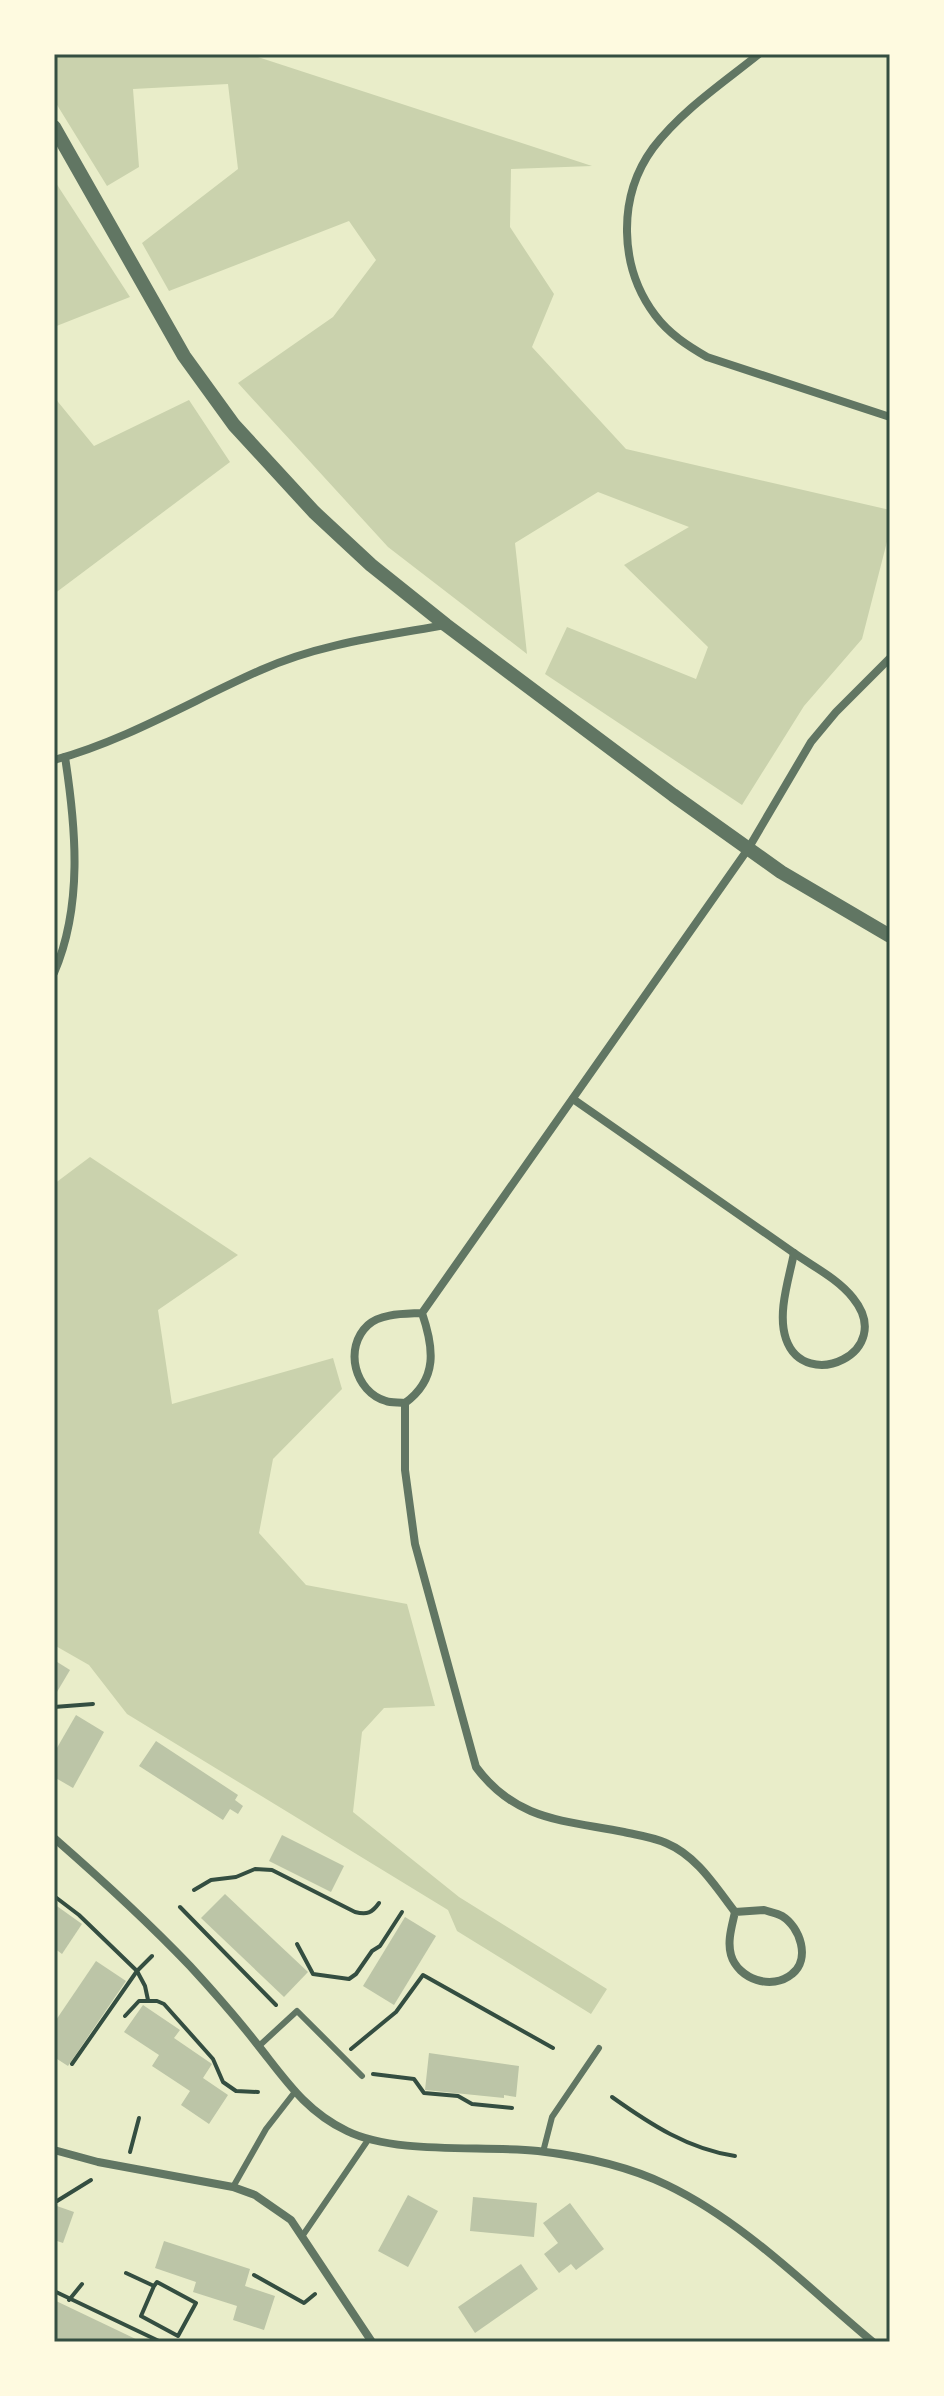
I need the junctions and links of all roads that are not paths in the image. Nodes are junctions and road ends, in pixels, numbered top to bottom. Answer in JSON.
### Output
{"nodes":[{"id":1,"x":759,"y":54,"type":"edge"},
{"id":2,"x":54,"y":127,"type":"edge"},
{"id":3,"x":890,"y":417,"type":"edge"},
{"id":4,"x":446,"y":625,"type":"junction"},
{"id":5,"x":890,"y":658,"type":"edge"},
{"id":6,"x":65,"y":757,"type":"junction"},
{"id":7,"x":54,"y":760,"type":"edge"},
{"id":8,"x":748,"y":849,"type":"junction"},
{"id":9,"x":890,"y":936,"type":"edge"},
{"id":10,"x":54,"y":973,"type":"edge"},
{"id":11,"x":573,"y":1099,"type":"junction"},
{"id":12,"x":794,"y":1253,"type":"junction"},
{"id":13,"x":422,"y":1313,"type":"junction"},
{"id":14,"x":405,"y":1403,"type":"junction"},
{"id":15,"x":54,"y":1838,"type":"edge"},
{"id":16,"x":735,"y":1912,"type":"junction"},
{"id":17,"x":259,"y":2046,"type":"junction"},
{"id":18,"x":599,"y":2048,"type":"dead end"},
{"id":19,"x":362,"y":2076,"type":"road end"},
{"id":20,"x":294,"y":2093,"type":"junction"},
{"id":21,"x":368,"y":2140,"type":"junction"},
{"id":22,"x":54,"y":2150,"type":"edge"},
{"id":23,"x":543,"y":2152,"type":"junction"},
{"id":24,"x":233,"y":2187,"type":"junction"},
{"id":25,"x":303,"y":2235,"type":"junction"},
{"id":26,"x":372,"y":2342,"type":"edge"},
{"id":27,"x":873,"y":2342,"type":"edge"}],
"edges":[{"from":1,"to":3,"type":"street"},
{"from":2,"to":4,"type":"street"},
{"from":4,"to":6,"type":"street"},
{"from":4,"to":8,"type":"street"},
{"from":5,"to":8,"type":"street"},
{"from":6,"to":7,"type":"street"},
{"from":6,"to":10,"type":"street"},
{"from":8,"to":9,"type":"street"},
{"from":8,"to":11,"type":"street"},
{"from":11,"to":12,"type":"street"},
{"from":11,"to":13,"type":"street"},
{"from":12,"to":12,"type":"street"},
{"from":13,"to":14,"type":"street"},
{"from":13,"to":14,"type":"street"},
{"from":14,"to":16,"type":"street"},
{"from":15,"to":17,"type":"street"},
{"from":16,"to":16,"type":"street"},
{"from":17,"to":19,"type":"lane"},
{"from":17,"to":20,"type":"street"},
{"from":18,"to":23,"type":"lane"},
{"from":20,"to":21,"type":"street"},
{"from":20,"to":24,"type":"lane"},
{"from":21,"to":23,"type":"street"},
{"from":21,"to":25,"type":"lane"},
{"from":22,"to":24,"type":"street"},
{"from":23,"to":27,"type":"street"},
{"from":24,"to":25,"type":"street"},
{"from":25,"to":26,"type":"street"}]}
